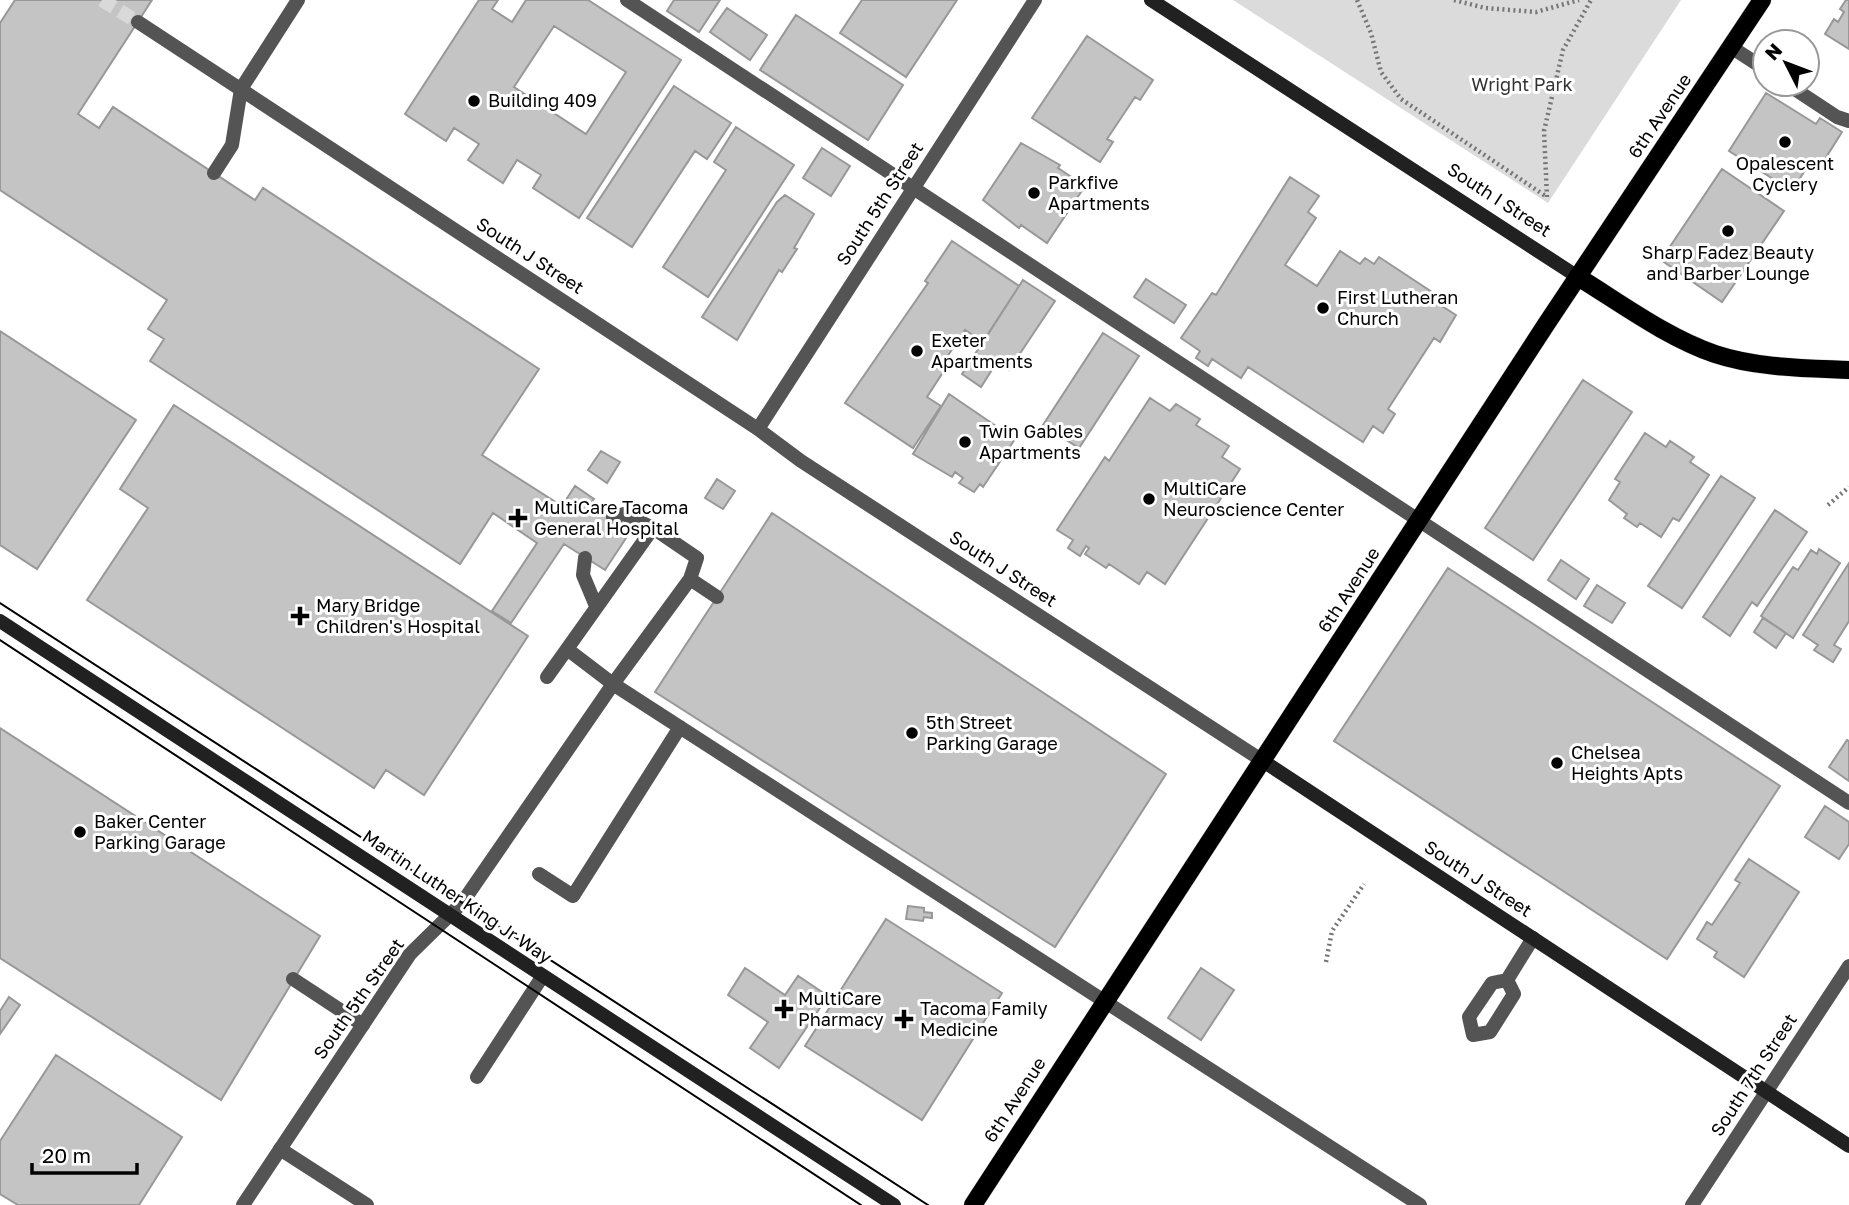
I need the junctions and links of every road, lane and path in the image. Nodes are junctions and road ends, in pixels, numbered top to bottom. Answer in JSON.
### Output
{"nodes":[{"id":1,"x":298,"y":0,"type":"edge"},
{"id":2,"x":627,"y":0,"type":"edge"},
{"id":3,"x":1035,"y":0,"type":"edge"},
{"id":4,"x":1151,"y":0,"type":"edge"},
{"id":5,"x":1357,"y":0,"type":"edge"},
{"id":6,"x":1454,"y":0,"type":"edge"},
{"id":7,"x":1580,"y":0,"type":"edge"},
{"id":8,"x":1591,"y":0,"type":"edge"},
{"id":9,"x":1762,"y":0,"type":"edge"},
{"id":10,"x":138,"y":22,"type":"tunnel mouth"},
{"id":11,"x":1731,"y":47,"type":"junction"},
{"id":12,"x":1751,"y":60,"type":"edge"},
{"id":13,"x":241,"y":89,"type":"junction"},
{"id":14,"x":1808,"y":98,"type":"edge"},
{"id":15,"x":1849,"y":121,"type":"edge"},
{"id":16,"x":214,"y":173,"type":"dead end"},
{"id":17,"x":915,"y":186,"type":"junction"},
{"id":18,"x":1578,"y":277,"type":"junction"},
{"id":19,"x":1849,"y":370,"type":"edge"},
{"id":20,"x":758,"y":429,"type":"junction"},
{"id":21,"x":1849,"y":487,"type":"edge"},
{"id":22,"x":1828,"y":505,"type":"dead end"},
{"id":23,"x":613,"y":517,"type":"dead end"},
{"id":24,"x":1421,"y":520,"type":"junction"},
{"id":25,"x":653,"y":528,"type":"junction"},
{"id":26,"x":585,"y":558,"type":"dead end"},
{"id":27,"x":690,"y":579,"type":"junction"},
{"id":28,"x":718,"y":597,"type":"dead end"},
{"id":29,"x":596,"y":606,"type":"junction"},
{"id":30,"x":0,"y":621,"type":"edge"},
{"id":31,"x":567,"y":649,"type":"junction"},
{"id":32,"x":547,"y":677,"type":"dead end"},
{"id":33,"x":613,"y":684,"type":"junction"},
{"id":34,"x":680,"y":727,"type":"junction"},
{"id":35,"x":1262,"y":761,"type":"junction"},
{"id":36,"x":1849,"y":803,"type":"edge"},
{"id":37,"x":539,"y":874,"type":"dead end"},
{"id":38,"x":1364,"y":884,"type":"dead end"},
{"id":39,"x":450,"y":916,"type":"junction"},
{"id":40,"x":1533,"y":938,"type":"junction"},
{"id":41,"x":1326,"y":962,"type":"dead end"},
{"id":42,"x":1849,"y":966,"type":"edge"},
{"id":43,"x":542,"y":977,"type":"junction"},
{"id":44,"x":293,"y":979,"type":"dead end"},
{"id":45,"x":1507,"y":980,"type":"dead end"},
{"id":46,"x":1105,"y":1000,"type":"junction"},
{"id":47,"x":363,"y":1025,"type":"junction"},
{"id":48,"x":477,"y":1077,"type":"dead end"},
{"id":49,"x":1766,"y":1092,"type":"junction"},
{"id":50,"x":1849,"y":1146,"type":"edge"},
{"id":51,"x":279,"y":1149,"type":"junction"},
{"id":52,"x":243,"y":1205,"type":"edge"},
{"id":53,"x":367,"y":1205,"type":"edge"},
{"id":54,"x":894,"y":1205,"type":"edge"},
{"id":55,"x":973,"y":1205,"type":"edge"},
{"id":56,"x":1420,"y":1205,"type":"edge"},
{"id":57,"x":1692,"y":1205,"type":"edge"}],
"edges":[{"from":1,"to":13,"type":"street"},
{"from":2,"to":17,"type":"street"},
{"from":3,"to":17,"type":"street","name":"South 5th Street"},
{"from":4,"to":18,"type":"main road","name":"South I Street"},
{"from":5,"to":8,"type":"path"},
{"from":6,"to":7,"type":"path"},
{"from":9,"to":11,"type":"main road","name":"6th Avenue"},
{"from":10,"to":13,"type":"street","name":"South J Street"},
{"from":11,"to":12,"type":"street"},
{"from":11,"to":18,"type":"main road","name":"6th Avenue"},
{"from":13,"to":16,"type":"street"},
{"from":13,"to":20,"type":"street","name":"South J Street"},
{"from":14,"to":15,"type":"street"},
{"from":17,"to":20,"type":"street","name":"South 5th Street"},
{"from":17,"to":24,"type":"street"},
{"from":18,"to":19,"type":"main road","name":"South I Street"},
{"from":18,"to":24,"type":"main road","name":"6th Avenue"},
{"from":20,"to":35,"type":"street","name":"South J Street"},
{"from":21,"to":22,"type":"path"},
{"from":23,"to":25,"type":"street"},
{"from":24,"to":35,"type":"main road","name":"6th Avenue"},
{"from":24,"to":36,"type":"street"},
{"from":25,"to":27,"type":"street"},
{"from":25,"to":29,"type":"street"},
{"from":26,"to":29,"type":"street"},
{"from":27,"to":28,"type":"street"},
{"from":27,"to":33,"type":"street","name":"South 5th Street"},
{"from":29,"to":31,"type":"street"},
{"from":30,"to":39,"type":"main road","name":"Martin Luther King Jr Way"},
{"from":31,"to":32,"type":"street"},
{"from":31,"to":33,"type":"street"},
{"from":33,"to":34,"type":"street"},
{"from":33,"to":39,"type":"street","name":"South 5th Street"},
{"from":34,"to":37,"type":"street"},
{"from":34,"to":46,"type":"street"},
{"from":35,"to":40,"type":"main road","name":"South J Street"},
{"from":35,"to":46,"type":"main road","name":"6th Avenue"},
{"from":38,"to":41,"type":"path"},
{"from":39,"to":43,"type":"main road","name":"Martin Luther King Jr Way"},
{"from":39,"to":47,"type":"street","name":"South 5th Street"},
{"from":40,"to":45,"type":"street"},
{"from":40,"to":49,"type":"main road","name":"South J Street"},
{"from":42,"to":49,"type":"street","name":"South 7th Street"},
{"from":43,"to":48,"type":"street"},
{"from":43,"to":54,"type":"main road","name":"Martin Luther King Jr Way"},
{"from":44,"to":47,"type":"street"},
{"from":46,"to":55,"type":"main road","name":"6th Avenue"},
{"from":46,"to":56,"type":"street"},
{"from":47,"to":51,"type":"street","name":"South 5th Street"},
{"from":49,"to":50,"type":"main road","name":"South J Street"},
{"from":49,"to":57,"type":"street","name":"South 7th Street"},
{"from":51,"to":52,"type":"street","name":"South 5th Street"},
{"from":51,"to":53,"type":"street"}]}
